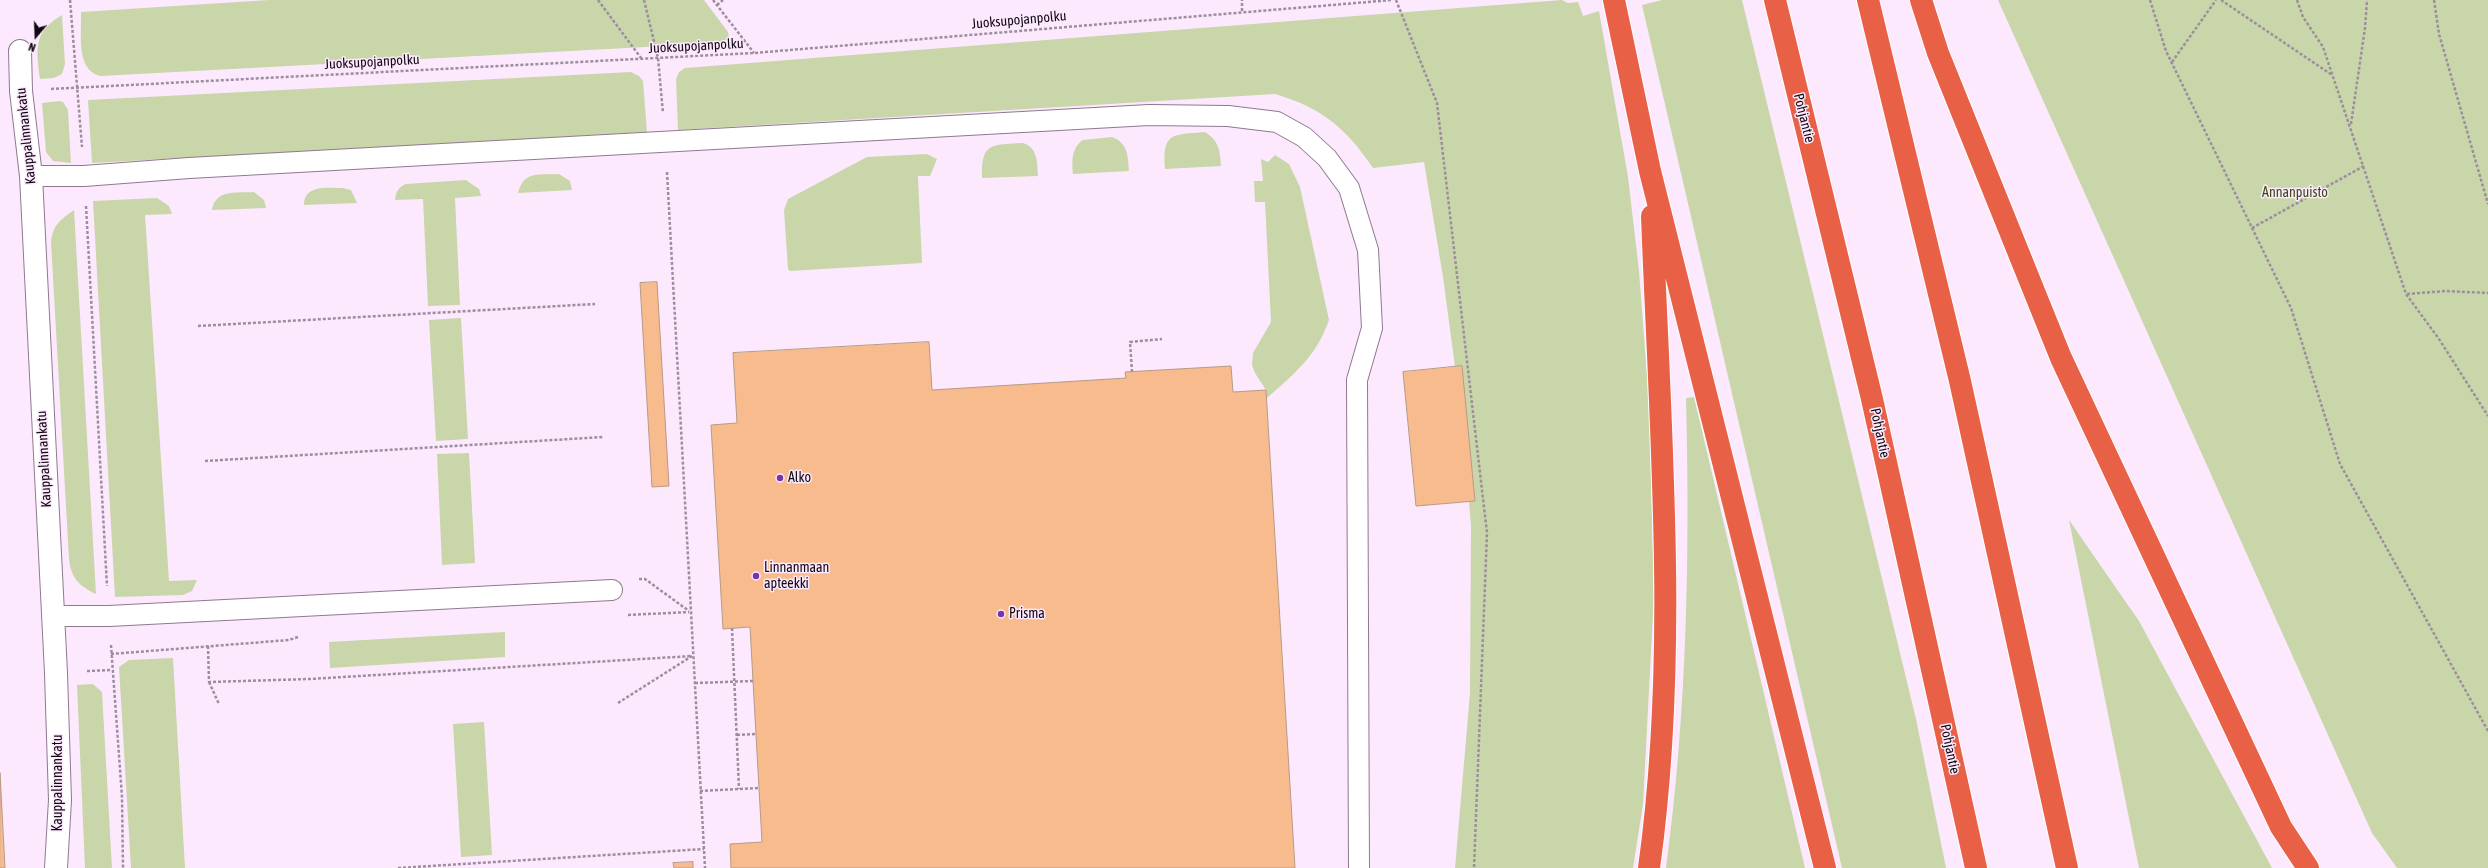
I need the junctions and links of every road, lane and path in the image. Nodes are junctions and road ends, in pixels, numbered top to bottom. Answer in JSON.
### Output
{"nodes":[{"id":1,"x":70,"y":0,"type":"edge"},
{"id":2,"x":598,"y":0,"type":"edge"},
{"id":3,"x":644,"y":0,"type":"edge"},
{"id":4,"x":714,"y":0,"type":"edge"},
{"id":5,"x":723,"y":0,"type":"edge"},
{"id":6,"x":1242,"y":0,"type":"edge"},
{"id":7,"x":1392,"y":0,"type":"edge"},
{"id":8,"x":1396,"y":0,"type":"edge"},
{"id":9,"x":1614,"y":0,"type":"edge"},
{"id":10,"x":1775,"y":0,"type":"edge"},
{"id":11,"x":1868,"y":0,"type":"edge"},
{"id":12,"x":1921,"y":0,"type":"edge"},
{"id":13,"x":2150,"y":0,"type":"edge"},
{"id":14,"x":2216,"y":0,"type":"edge"},
{"id":15,"x":2221,"y":0,"type":"edge"},
{"id":16,"x":2296,"y":0,"type":"edge"},
{"id":17,"x":2367,"y":0,"type":"edge"},
{"id":18,"x":2434,"y":0,"type":"edge"},
{"id":19,"x":717,"y":5,"type":"junction"},
{"id":20,"x":1242,"y":11,"type":"junction"},
{"id":21,"x":20,"y":51,"type":"dead end"},
{"id":22,"x":754,"y":53,"type":"junction"},
{"id":23,"x":642,"y":58,"type":"junction"},
{"id":24,"x":658,"y":58,"type":"junction"},
{"id":25,"x":2172,"y":62,"type":"junction"},
{"id":26,"x":2333,"y":75,"type":"junction"},
{"id":27,"x":77,"y":88,"type":"junction"},
{"id":28,"x":21,"y":91,"type":"junction"},
{"id":29,"x":2351,"y":127,"type":"junction"},
{"id":30,"x":665,"y":142,"type":"junction"},
{"id":31,"x":2364,"y":166,"type":"junction"},
{"id":32,"x":1650,"y":171,"type":"junction"},
{"id":33,"x":31,"y":176,"type":"junction"},
{"id":34,"x":84,"y":176,"type":"junction"},
{"id":35,"x":2488,"y":204,"type":"edge"},
{"id":36,"x":2252,"y":228,"type":"junction"},
{"id":37,"x":2488,"y":293,"type":"edge"},
{"id":38,"x":2406,"y":294,"type":"junction"},
{"id":39,"x":595,"y":304,"type":"dead end"},
{"id":40,"x":198,"y":326,"type":"dead end"},
{"id":41,"x":1162,"y":339,"type":"dead end"},
{"id":42,"x":1132,"y":372,"type":"dead end"},
{"id":43,"x":2488,"y":416,"type":"edge"},
{"id":44,"x":603,"y":437,"type":"dead end"},
{"id":45,"x":205,"y":461,"type":"dead end"},
{"id":46,"x":632,"y":580,"type":"dead end"},
{"id":47,"x":612,"y":590,"type":"dead end"},
{"id":48,"x":689,"y":612,"type":"junction"},
{"id":49,"x":53,"y":616,"type":"junction"},
{"id":50,"x":109,"y":616,"type":"junction"},
{"id":51,"x":732,"y":628,"type":"dead end"},
{"id":52,"x":208,"y":646,"type":"dead end"},
{"id":53,"x":692,"y":656,"type":"junction"},
{"id":54,"x":753,"y":680,"type":"dead end"},
{"id":55,"x":735,"y":681,"type":"junction"},
{"id":56,"x":209,"y":682,"type":"junction"},
{"id":57,"x":694,"y":683,"type":"junction"},
{"id":58,"x":618,"y":703,"type":"dead end"},
{"id":59,"x":219,"y":704,"type":"dead end"},
{"id":60,"x":2488,"y":730,"type":"edge"},
{"id":61,"x":756,"y":734,"type":"dead end"},
{"id":62,"x":737,"y":735,"type":"junction"},
{"id":63,"x":759,"y":788,"type":"dead end"},
{"id":64,"x":739,"y":789,"type":"junction"},
{"id":65,"x":700,"y":791,"type":"junction"},
{"id":66,"x":704,"y":849,"type":"junction"},
{"id":67,"x":56,"y":868,"type":"edge"},
{"id":68,"x":123,"y":868,"type":"edge"},
{"id":69,"x":398,"y":868,"type":"edge"},
{"id":70,"x":705,"y":868,"type":"edge"},
{"id":71,"x":1359,"y":868,"type":"edge"},
{"id":72,"x":1474,"y":868,"type":"edge"},
{"id":73,"x":1649,"y":868,"type":"edge"},
{"id":74,"x":1825,"y":868,"type":"edge"},
{"id":75,"x":1976,"y":868,"type":"edge"},
{"id":76,"x":2068,"y":868,"type":"edge"},
{"id":77,"x":2308,"y":868,"type":"edge"}],
"edges":[{"from":1,"to":27,"type":"path"},
{"from":2,"to":23,"type":"path"},
{"from":3,"to":24,"type":"path"},
{"from":4,"to":19,"type":"path"},
{"from":5,"to":19,"type":"path"},
{"from":6,"to":20,"type":"path"},
{"from":7,"to":20,"type":"path","name":"Juoksupojanpolku"},
{"from":8,"to":72,"type":"path"},
{"from":9,"to":32,"type":"highway"},
{"from":10,"to":75,"type":"highway","name":"Pohjantie"},
{"from":11,"to":76,"type":"highway"},
{"from":12,"to":77,"type":"highway"},
{"from":13,"to":25,"type":"path"},
{"from":14,"to":25,"type":"path"},
{"from":15,"to":26,"type":"path"},
{"from":16,"to":26,"type":"path"},
{"from":17,"to":29,"type":"path"},
{"from":18,"to":35,"type":"path"},
{"from":19,"to":22,"type":"path"},
{"from":20,"to":22,"type":"path","name":"Juoksupojanpolku"},
{"from":21,"to":28,"type":"street","name":"Kauppalinnankatu"},
{"from":22,"to":24,"type":"path","name":"Juoksupojanpolku"},
{"from":23,"to":24,"type":"path","name":"Juoksupojanpolku"},
{"from":23,"to":27,"type":"path","name":"Juoksupojanpolku"},
{"from":24,"to":30,"type":"path"},
{"from":25,"to":36,"type":"path"},
{"from":26,"to":29,"type":"path"},
{"from":27,"to":28,"type":"path","name":"Juoksupojanpolku"},
{"from":27,"to":34,"type":"path"},
{"from":28,"to":33,"type":"street","name":"Kauppalinnankatu"},
{"from":29,"to":31,"type":"path"},
{"from":30,"to":34,"type":"lane"},
{"from":30,"to":48,"type":"path"},
{"from":30,"to":71,"type":"lane"},
{"from":31,"to":36,"type":"path"},
{"from":31,"to":38,"type":"path"},
{"from":32,"to":73,"type":"highway"},
{"from":32,"to":74,"type":"highway"},
{"from":33,"to":34,"type":"lane"},
{"from":33,"to":49,"type":"street","name":"Kauppalinnankatu"},
{"from":34,"to":50,"type":"path"},
{"from":36,"to":60,"type":"path"},
{"from":37,"to":38,"type":"path"},
{"from":38,"to":43,"type":"path"},
{"from":39,"to":40,"type":"path"},
{"from":41,"to":42,"type":"path"},
{"from":44,"to":45,"type":"path"},
{"from":46,"to":48,"type":"path"},
{"from":47,"to":50,"type":"lane"},
{"from":48,"to":53,"type":"path"},
{"from":49,"to":50,"type":"lane"},
{"from":49,"to":67,"type":"street","name":"Kauppalinnankatu"},
{"from":50,"to":68,"type":"path"},
{"from":51,"to":55,"type":"path"},
{"from":52,"to":56,"type":"path"},
{"from":53,"to":56,"type":"path"},
{"from":53,"to":57,"type":"path"},
{"from":53,"to":58,"type":"path"},
{"from":54,"to":55,"type":"path"},
{"from":55,"to":57,"type":"path"},
{"from":55,"to":62,"type":"path"},
{"from":56,"to":59,"type":"path"},
{"from":57,"to":65,"type":"path"},
{"from":61,"to":62,"type":"path"},
{"from":62,"to":64,"type":"path"},
{"from":63,"to":64,"type":"path"},
{"from":64,"to":65,"type":"path"},
{"from":65,"to":66,"type":"path"},
{"from":66,"to":69,"type":"path"},
{"from":66,"to":70,"type":"path"}]}
